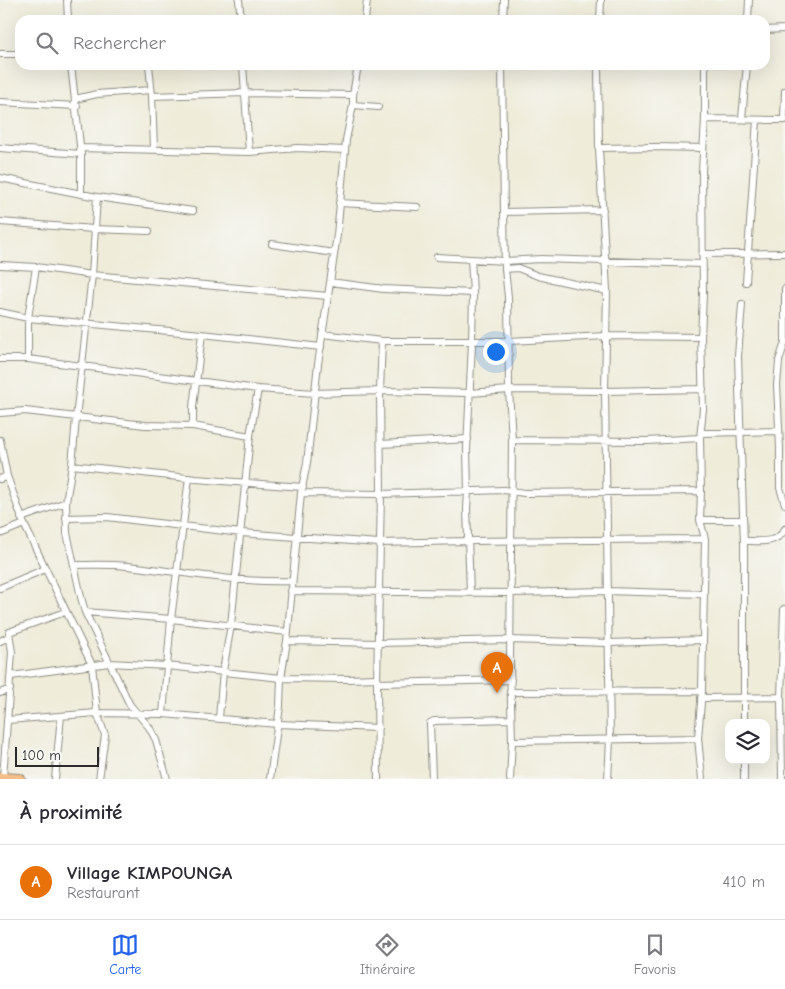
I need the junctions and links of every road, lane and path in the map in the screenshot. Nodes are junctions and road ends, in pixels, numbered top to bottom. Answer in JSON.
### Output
{"nodes":[{"id":1,"x":67,"y":0,"type":"edge"},
{"id":2,"x":239,"y":0,"type":"edge"},
{"id":3,"x":367,"y":0,"type":"edge"},
{"id":4,"x":504,"y":0,"type":"edge"},
{"id":5,"x":601,"y":0,"type":"edge"},
{"id":6,"x":750,"y":0,"type":"edge"},
{"id":7,"x":68,"y":15,"type":"edge"},
{"id":8,"x":240,"y":15,"type":"edge"},
{"id":9,"x":366,"y":15,"type":"edge"},
{"id":10,"x":503,"y":15,"type":"edge"},
{"id":11,"x":600,"y":15,"type":"edge"},
{"id":12,"x":748,"y":15,"type":"edge"},
{"id":13,"x":785,"y":29,"type":"edge"},
{"id":14,"x":770,"y":30,"type":"edge"},
{"id":15,"x":0,"y":54,"type":"edge"},
{"id":16,"x":15,"y":54,"type":"edge"},
{"id":17,"x":72,"y":70,"type":"edge"},
{"id":18,"x":150,"y":70,"type":"edge"},
{"id":19,"x":243,"y":70,"type":"edge"},
{"id":20,"x":357,"y":70,"type":"edge"},
{"id":21,"x":502,"y":70,"type":"edge"},
{"id":22,"x":598,"y":70,"type":"edge"},
{"id":23,"x":705,"y":70,"type":"edge"},
{"id":24,"x":747,"y":70,"type":"edge"},
{"id":25,"x":785,"y":91,"type":"edge"},
{"id":26,"x":152,"y":93,"type":"junction"},
{"id":27,"x":245,"y":93,"type":"junction"},
{"id":28,"x":353,"y":95,"type":"junction"},
{"id":29,"x":0,"y":102,"type":"edge"},
{"id":30,"x":76,"y":103,"type":"junction"},
{"id":31,"x":353,"y":105,"type":"junction"},
{"id":32,"x":378,"y":106,"type":"dead end"},
{"id":33,"x":742,"y":118,"type":"junction"},
{"id":34,"x":705,"y":119,"type":"junction"},
{"id":35,"x":757,"y":120,"type":"junction"},
{"id":36,"x":784,"y":120,"type":"edge"},
{"id":37,"x":0,"y":148,"type":"edge"},
{"id":38,"x":154,"y":148,"type":"junction"},
{"id":39,"x":599,"y":148,"type":"junction"},
{"id":40,"x":703,"y":148,"type":"junction"},
{"id":41,"x":345,"y":150,"type":"junction"},
{"id":42,"x":81,"y":151,"type":"junction"},
{"id":43,"x":249,"y":152,"type":"junction"},
{"id":44,"x":0,"y":178,"type":"edge"},
{"id":45,"x":81,"y":194,"type":"junction"},
{"id":46,"x":97,"y":197,"type":"junction"},
{"id":47,"x":340,"y":203,"type":"junction"},
{"id":48,"x":417,"y":207,"type":"dead end"},
{"id":49,"x":603,"y":210,"type":"junction"},
{"id":50,"x":193,"y":211,"type":"dead end"},
{"id":51,"x":504,"y":212,"type":"junction"},
{"id":52,"x":0,"y":222,"type":"edge"},
{"id":53,"x":94,"y":229,"type":"junction"},
{"id":54,"x":149,"y":231,"type":"dead end"},
{"id":55,"x":272,"y":244,"type":"dead end"},
{"id":56,"x":334,"y":253,"type":"junction"},
{"id":57,"x":748,"y":253,"type":"junction"},
{"id":58,"x":785,"y":253,"type":"edge"},
{"id":59,"x":702,"y":254,"type":"junction"},
{"id":60,"x":437,"y":257,"type":"dead end"},
{"id":61,"x":471,"y":259,"type":"junction"},
{"id":62,"x":505,"y":261,"type":"junction"},
{"id":63,"x":605,"y":261,"type":"junction"},
{"id":64,"x":702,"y":264,"type":"junction"},
{"id":65,"x":0,"y":265,"type":"edge"},
{"id":66,"x":36,"y":267,"type":"junction"},
{"id":67,"x":506,"y":269,"type":"junction"},
{"id":68,"x":92,"y":275,"type":"junction"},
{"id":69,"x":330,"y":282,"type":"junction"},
{"id":70,"x":746,"y":282,"type":"dead end"},
{"id":71,"x":785,"y":289,"type":"edge"},
{"id":72,"x":607,"y":291,"type":"junction"},
{"id":73,"x":472,"y":293,"type":"junction"},
{"id":74,"x":328,"y":296,"type":"junction"},
{"id":75,"x":742,"y":304,"type":"dead end"},
{"id":76,"x":0,"y":312,"type":"edge"},
{"id":77,"x":28,"y":318,"type":"junction"},
{"id":78,"x":86,"y":324,"type":"junction"},
{"id":79,"x":202,"y":334,"type":"junction"},
{"id":80,"x":322,"y":334,"type":"junction"},
{"id":81,"x":606,"y":336,"type":"junction"},
{"id":82,"x":701,"y":337,"type":"junction"},
{"id":83,"x":509,"y":341,"type":"junction"},
{"id":84,"x":382,"y":342,"type":"junction"},
{"id":85,"x":472,"y":342,"type":"junction"},
{"id":86,"x":785,"y":342,"type":"edge"},
{"id":87,"x":321,"y":347,"type":"junction"},
{"id":88,"x":0,"y":359,"type":"edge"},
{"id":89,"x":28,"y":359,"type":"junction"},
{"id":90,"x":82,"y":367,"type":"junction"},
{"id":91,"x":198,"y":380,"type":"junction"},
{"id":92,"x":258,"y":389,"type":"junction"},
{"id":93,"x":703,"y":389,"type":"junction"},
{"id":94,"x":509,"y":390,"type":"junction"},
{"id":95,"x":380,"y":391,"type":"junction"},
{"id":96,"x":605,"y":391,"type":"junction"},
{"id":97,"x":470,"y":392,"type":"junction"},
{"id":98,"x":315,"y":393,"type":"junction"},
{"id":99,"x":0,"y":413,"type":"edge"},
{"id":100,"x":76,"y":418,"type":"junction"},
{"id":101,"x":192,"y":426,"type":"junction"},
{"id":102,"x":779,"y":431,"type":"junction"},
{"id":103,"x":740,"y":432,"type":"junction"},
{"id":104,"x":250,"y":436,"type":"junction"},
{"id":105,"x":700,"y":436,"type":"junction"},
{"id":106,"x":468,"y":439,"type":"junction"},
{"id":107,"x":0,"y":440,"type":"edge"},
{"id":108,"x":512,"y":440,"type":"junction"},
{"id":109,"x":606,"y":442,"type":"junction"},
{"id":110,"x":381,"y":444,"type":"junction"},
{"id":111,"x":72,"y":465,"type":"junction"},
{"id":112,"x":782,"y":468,"type":"edge"},
{"id":113,"x":7,"y":476,"type":"junction"},
{"id":114,"x":189,"y":478,"type":"junction"},
{"id":115,"x":0,"y":479,"type":"edge"},
{"id":116,"x":245,"y":482,"type":"junction"},
{"id":117,"x":302,"y":490,"type":"junction"},
{"id":118,"x":701,"y":490,"type":"junction"},
{"id":119,"x":468,"y":491,"type":"junction"},
{"id":120,"x":510,"y":491,"type":"junction"},
{"id":121,"x":608,"y":491,"type":"junction"},
{"id":122,"x":381,"y":494,"type":"junction"},
{"id":123,"x":785,"y":501,"type":"edge"},
{"id":124,"x":66,"y":502,"type":"junction"},
{"id":125,"x":66,"y":518,"type":"junction"},
{"id":126,"x":700,"y":520,"type":"junction"},
{"id":127,"x":743,"y":520,"type":"junction"},
{"id":128,"x":23,"y":521,"type":"junction"},
{"id":129,"x":184,"y":526,"type":"junction"},
{"id":130,"x":785,"y":529,"type":"edge"},
{"id":131,"x":241,"y":533,"type":"junction"},
{"id":132,"x":0,"y":534,"type":"edge"},
{"id":133,"x":298,"y":538,"type":"junction"},
{"id":134,"x":705,"y":539,"type":"junction"},
{"id":135,"x":608,"y":540,"type":"junction"},
{"id":136,"x":468,"y":541,"type":"junction"},
{"id":137,"x":511,"y":541,"type":"junction"},
{"id":138,"x":744,"y":541,"type":"junction"},
{"id":139,"x":379,"y":543,"type":"junction"},
{"id":140,"x":74,"y":565,"type":"junction"},
{"id":141,"x":45,"y":569,"type":"junction"},
{"id":142,"x":178,"y":572,"type":"junction"},
{"id":143,"x":235,"y":578,"type":"junction"},
{"id":144,"x":292,"y":581,"type":"junction"},
{"id":145,"x":0,"y":588,"type":"edge"},
{"id":146,"x":291,"y":590,"type":"junction"},
{"id":147,"x":606,"y":591,"type":"junction"},
{"id":148,"x":379,"y":592,"type":"junction"},
{"id":149,"x":470,"y":592,"type":"junction"},
{"id":150,"x":510,"y":593,"type":"junction"},
{"id":151,"x":703,"y":594,"type":"junction"},
{"id":152,"x":784,"y":609,"type":"edge"},
{"id":153,"x":65,"y":612,"type":"junction"},
{"id":154,"x":86,"y":612,"type":"junction"},
{"id":155,"x":171,"y":619,"type":"junction"},
{"id":156,"x":231,"y":625,"type":"junction"},
{"id":157,"x":288,"y":632,"type":"junction"},
{"id":158,"x":9,"y":637,"type":"junction"},
{"id":159,"x":510,"y":640,"type":"junction"},
{"id":160,"x":702,"y":640,"type":"junction"},
{"id":161,"x":0,"y":641,"type":"edge"},
{"id":162,"x":287,"y":641,"type":"junction"},
{"id":163,"x":379,"y":643,"type":"junction"},
{"id":164,"x":609,"y":643,"type":"junction"},
{"id":165,"x":109,"y":663,"type":"junction"},
{"id":166,"x":92,"y":665,"type":"junction"},
{"id":167,"x":167,"y":666,"type":"junction"},
{"id":168,"x":223,"y":671,"type":"junction"},
{"id":169,"x":11,"y":676,"type":"junction"},
{"id":170,"x":281,"y":678,"type":"junction"},
{"id":171,"x":511,"y":680,"type":"junction"},
{"id":172,"x":377,"y":681,"type":"junction"},
{"id":173,"x":10,"y":688,"type":"junction"},
{"id":174,"x":609,"y":691,"type":"junction"},
{"id":175,"x":510,"y":692,"type":"junction"},
{"id":176,"x":0,"y":693,"type":"edge"},
{"id":177,"x":702,"y":695,"type":"junction"},
{"id":178,"x":781,"y":697,"type":"junction"},
{"id":179,"x":744,"y":699,"type":"junction"},
{"id":180,"x":97,"y":713,"type":"junction"},
{"id":181,"x":138,"y":714,"type":"junction"},
{"id":182,"x":163,"y":714,"type":"junction"},
{"id":183,"x":61,"y":716,"type":"junction"},
{"id":184,"x":219,"y":718,"type":"junction"},
{"id":185,"x":511,"y":719,"type":"junction"},
{"id":186,"x":744,"y":719,"type":"edge"},
{"id":187,"x":8,"y":720,"type":"junction"},
{"id":188,"x":278,"y":724,"type":"junction"},
{"id":189,"x":378,"y":728,"type":"junction"},
{"id":190,"x":698,"y":738,"type":"junction"},
{"id":191,"x":610,"y":740,"type":"junction"},
{"id":192,"x":512,"y":742,"type":"junction"},
{"id":193,"x":744,"y":764,"type":"edge"},
{"id":194,"x":2,"y":778,"type":"edge"},
{"id":195,"x":20,"y":779,"type":"edge"},
{"id":196,"x":55,"y":779,"type":"edge"},
{"id":197,"x":98,"y":779,"type":"edge"},
{"id":198,"x":167,"y":779,"type":"edge"},
{"id":199,"x":270,"y":779,"type":"edge"},
{"id":200,"x":378,"y":779,"type":"edge"},
{"id":201,"x":432,"y":779,"type":"edge"},
{"id":202,"x":510,"y":779,"type":"edge"},
{"id":203,"x":608,"y":779,"type":"edge"},
{"id":204,"x":702,"y":779,"type":"edge"},
{"id":205,"x":744,"y":779,"type":"edge"},
{"id":206,"x":782,"y":779,"type":"edge"}],
"edges":[{"from":1,"to":7,"type":"street"},
{"from":2,"to":8,"type":"street"},
{"from":3,"to":9,"type":"street"},
{"from":4,"to":10,"type":"street"},
{"from":5,"to":11,"type":"street"},
{"from":6,"to":12,"type":"street"},
{"from":13,"to":14,"type":"street"},
{"from":15,"to":16,"type":"street"},
{"from":17,"to":30,"type":"street"},
{"from":18,"to":26,"type":"street"},
{"from":19,"to":27,"type":"street"},
{"from":20,"to":28,"type":"street"},
{"from":21,"to":51,"type":"street"},
{"from":22,"to":39,"type":"street"},
{"from":23,"to":34,"type":"street"},
{"from":24,"to":33,"type":"street"},
{"from":25,"to":36,"type":"street"},
{"from":26,"to":27,"type":"street"},
{"from":26,"to":30,"type":"street"},
{"from":26,"to":38,"type":"street"},
{"from":27,"to":28,"type":"street"},
{"from":27,"to":43,"type":"street"},
{"from":28,"to":31,"type":"street"},
{"from":29,"to":30,"type":"street"},
{"from":30,"to":42,"type":"street"},
{"from":31,"to":32,"type":"street"},
{"from":31,"to":41,"type":"street"},
{"from":33,"to":34,"type":"street"},
{"from":33,"to":35,"type":"street"},
{"from":34,"to":40,"type":"street"},
{"from":35,"to":36,"type":"street"},
{"from":35,"to":57,"type":"street"},
{"from":37,"to":42,"type":"street"},
{"from":38,"to":42,"type":"street"},
{"from":38,"to":43,"type":"street"},
{"from":39,"to":40,"type":"street"},
{"from":39,"to":49,"type":"street"},
{"from":40,"to":59,"type":"street"},
{"from":41,"to":43,"type":"street"},
{"from":41,"to":47,"type":"street"},
{"from":42,"to":45,"type":"street"},
{"from":44,"to":45,"type":"street"},
{"from":45,"to":46,"type":"street"},
{"from":46,"to":50,"type":"street"},
{"from":46,"to":53,"type":"street"},
{"from":47,"to":48,"type":"street"},
{"from":47,"to":56,"type":"street"},
{"from":49,"to":51,"type":"street"},
{"from":49,"to":63,"type":"street"},
{"from":51,"to":62,"type":"street"},
{"from":52,"to":53,"type":"street"},
{"from":53,"to":54,"type":"street"},
{"from":53,"to":68,"type":"street"},
{"from":55,"to":56,"type":"street"},
{"from":56,"to":69,"type":"street"},
{"from":57,"to":58,"type":"street"},
{"from":57,"to":59,"type":"street"},
{"from":57,"to":70,"type":"street"},
{"from":59,"to":64,"type":"street"},
{"from":60,"to":61,"type":"street"},
{"from":61,"to":62,"type":"street"},
{"from":61,"to":73,"type":"street"},
{"from":62,"to":63,"type":"street"},
{"from":62,"to":67,"type":"street"},
{"from":63,"to":64,"type":"street"},
{"from":63,"to":72,"type":"street"},
{"from":64,"to":82,"type":"street"},
{"from":65,"to":66,"type":"street"},
{"from":66,"to":68,"type":"street"},
{"from":66,"to":77,"type":"street"},
{"from":67,"to":72,"type":"street"},
{"from":67,"to":83,"type":"street"},
{"from":68,"to":74,"type":"street"},
{"from":68,"to":78,"type":"street"},
{"from":69,"to":73,"type":"street"},
{"from":69,"to":74,"type":"street"},
{"from":71,"to":86,"type":"street"},
{"from":72,"to":81,"type":"street"},
{"from":73,"to":85,"type":"street"},
{"from":74,"to":80,"type":"street"},
{"from":75,"to":103,"type":"street"},
{"from":76,"to":77,"type":"street"},
{"from":77,"to":78,"type":"street"},
{"from":77,"to":89,"type":"street"},
{"from":78,"to":79,"type":"street"},
{"from":78,"to":90,"type":"street"},
{"from":79,"to":87,"type":"street"},
{"from":79,"to":91,"type":"street"},
{"from":80,"to":84,"type":"street"},
{"from":80,"to":87,"type":"street"},
{"from":81,"to":82,"type":"street"},
{"from":81,"to":83,"type":"street"},
{"from":81,"to":96,"type":"street"},
{"from":82,"to":93,"type":"street"},
{"from":83,"to":85,"type":"street"},
{"from":83,"to":94,"type":"street"},
{"from":84,"to":85,"type":"street"},
{"from":84,"to":95,"type":"street"},
{"from":85,"to":97,"type":"street"},
{"from":86,"to":102,"type":"street"},
{"from":87,"to":98,"type":"street"},
{"from":88,"to":89,"type":"street"},
{"from":89,"to":90,"type":"street"},
{"from":90,"to":91,"type":"street"},
{"from":90,"to":100,"type":"street"},
{"from":91,"to":92,"type":"street"},
{"from":91,"to":101,"type":"street"},
{"from":92,"to":98,"type":"street"},
{"from":92,"to":104,"type":"street"},
{"from":93,"to":96,"type":"street"},
{"from":93,"to":105,"type":"street"},
{"from":94,"to":96,"type":"street"},
{"from":94,"to":97,"type":"street"},
{"from":94,"to":108,"type":"street"},
{"from":95,"to":97,"type":"street"},
{"from":95,"to":98,"type":"street"},
{"from":95,"to":110,"type":"street"},
{"from":96,"to":109,"type":"street"},
{"from":97,"to":106,"type":"street"},
{"from":98,"to":117,"type":"street"},
{"from":99,"to":100,"type":"street"},
{"from":100,"to":101,"type":"street"},
{"from":100,"to":111,"type":"street"},
{"from":101,"to":104,"type":"street"},
{"from":102,"to":103,"type":"street"},
{"from":102,"to":112,"type":"street"},
{"from":103,"to":105,"type":"street"},
{"from":103,"to":127,"type":"street"},
{"from":104,"to":116,"type":"street"},
{"from":105,"to":109,"type":"street"},
{"from":105,"to":118,"type":"street"},
{"from":106,"to":110,"type":"street"},
{"from":106,"to":119,"type":"street"},
{"from":107,"to":113,"type":"street"},
{"from":108,"to":109,"type":"street"},
{"from":108,"to":120,"type":"street"},
{"from":109,"to":121,"type":"street"},
{"from":110,"to":122,"type":"street"},
{"from":111,"to":114,"type":"street"},
{"from":111,"to":124,"type":"street"},
{"from":112,"to":123,"type":"street"},
{"from":113,"to":115,"type":"street"},
{"from":113,"to":128,"type":"street"},
{"from":114,"to":116,"type":"street"},
{"from":114,"to":129,"type":"street"},
{"from":116,"to":117,"type":"street"},
{"from":116,"to":131,"type":"street"},
{"from":117,"to":122,"type":"street"},
{"from":117,"to":133,"type":"street"},
{"from":118,"to":121,"type":"street"},
{"from":118,"to":126,"type":"street"},
{"from":119,"to":120,"type":"street"},
{"from":119,"to":122,"type":"street"},
{"from":119,"to":136,"type":"street"},
{"from":120,"to":121,"type":"street"},
{"from":120,"to":137,"type":"street"},
{"from":121,"to":135,"type":"street"},
{"from":122,"to":139,"type":"street"},
{"from":124,"to":125,"type":"street"},
{"from":124,"to":128,"type":"street"},
{"from":125,"to":129,"type":"street"},
{"from":125,"to":140,"type":"street"},
{"from":126,"to":127,"type":"street"},
{"from":126,"to":134,"type":"street"},
{"from":127,"to":138,"type":"street"},
{"from":128,"to":132,"type":"street"},
{"from":128,"to":141,"type":"street"},
{"from":129,"to":131,"type":"street"},
{"from":129,"to":142,"type":"street"},
{"from":130,"to":138,"type":"street"},
{"from":131,"to":133,"type":"street"},
{"from":131,"to":143,"type":"street"},
{"from":133,"to":139,"type":"street"},
{"from":133,"to":144,"type":"street"},
{"from":134,"to":135,"type":"street"},
{"from":134,"to":151,"type":"street"},
{"from":135,"to":137,"type":"street"},
{"from":135,"to":147,"type":"street"},
{"from":136,"to":137,"type":"street"},
{"from":136,"to":139,"type":"street"},
{"from":136,"to":149,"type":"street"},
{"from":137,"to":150,"type":"street"},
{"from":138,"to":179,"type":"street"},
{"from":139,"to":148,"type":"street"},
{"from":140,"to":142,"type":"street"},
{"from":140,"to":154,"type":"street"},
{"from":141,"to":145,"type":"street"},
{"from":141,"to":153,"type":"street"},
{"from":142,"to":143,"type":"street"},
{"from":142,"to":155,"type":"street"},
{"from":143,"to":144,"type":"street"},
{"from":143,"to":156,"type":"street"},
{"from":144,"to":146,"type":"street"},
{"from":146,"to":148,"type":"street"},
{"from":146,"to":157,"type":"street"},
{"from":147,"to":150,"type":"street"},
{"from":147,"to":151,"type":"street"},
{"from":147,"to":164,"type":"street"},
{"from":148,"to":149,"type":"street"},
{"from":148,"to":163,"type":"street"},
{"from":149,"to":150,"type":"street"},
{"from":150,"to":159,"type":"street"},
{"from":151,"to":160,"type":"street"},
{"from":152,"to":178,"type":"street"},
{"from":153,"to":158,"type":"street"},
{"from":153,"to":166,"type":"street"},
{"from":154,"to":155,"type":"street"},
{"from":154,"to":165,"type":"street"},
{"from":155,"to":156,"type":"street"},
{"from":155,"to":167,"type":"street"},
{"from":156,"to":157,"type":"street"},
{"from":156,"to":168,"type":"street"},
{"from":157,"to":162,"type":"street"},
{"from":158,"to":161,"type":"street"},
{"from":158,"to":169,"type":"street"},
{"from":159,"to":163,"type":"street"},
{"from":159,"to":164,"type":"street"},
{"from":159,"to":171,"type":"street"},
{"from":160,"to":164,"type":"street"},
{"from":160,"to":177,"type":"street"},
{"from":162,"to":163,"type":"street"},
{"from":162,"to":170,"type":"street"},
{"from":163,"to":172,"type":"street"},
{"from":164,"to":174,"type":"street"},
{"from":165,"to":166,"type":"street"},
{"from":165,"to":167,"type":"street"},
{"from":165,"to":181,"type":"street"},
{"from":166,"to":169,"type":"street"},
{"from":166,"to":180,"type":"street"},
{"from":167,"to":168,"type":"street"},
{"from":167,"to":182,"type":"street"},
{"from":168,"to":170,"type":"street"},
{"from":168,"to":184,"type":"street"},
{"from":169,"to":173,"type":"street"},
{"from":170,"to":172,"type":"street"},
{"from":170,"to":188,"type":"street"},
{"from":171,"to":172,"type":"street"},
{"from":171,"to":175,"type":"street"},
{"from":172,"to":189,"type":"street"},
{"from":173,"to":176,"type":"street"},
{"from":173,"to":187,"type":"street"},
{"from":174,"to":175,"type":"street"},
{"from":174,"to":177,"type":"street"},
{"from":174,"to":191,"type":"street"},
{"from":175,"to":185,"type":"street"},
{"from":177,"to":179,"type":"street"},
{"from":177,"to":190,"type":"street"},
{"from":178,"to":179,"type":"street"},
{"from":178,"to":206,"type":"street"},
{"from":179,"to":186,"type":"street"},
{"from":180,"to":181,"type":"street"},
{"from":180,"to":183,"type":"street"},
{"from":180,"to":197,"type":"street"},
{"from":181,"to":182,"type":"street"},
{"from":181,"to":198,"type":"street"},
{"from":182,"to":184,"type":"street"},
{"from":183,"to":187,"type":"street"},
{"from":183,"to":196,"type":"street"},
{"from":184,"to":188,"type":"street"},
{"from":185,"to":192,"type":"street"},
{"from":185,"to":201,"type":"street"},
{"from":187,"to":194,"type":"street"},
{"from":188,"to":189,"type":"street"},
{"from":188,"to":199,"type":"street"},
{"from":189,"to":200,"type":"street"},
{"from":190,"to":191,"type":"street"},
{"from":190,"to":204,"type":"street"},
{"from":191,"to":192,"type":"street"},
{"from":191,"to":203,"type":"street"},
{"from":192,"to":202,"type":"street"},
{"from":193,"to":205,"type":"street"},
{"from":194,"to":195,"type":"highway"}]}
